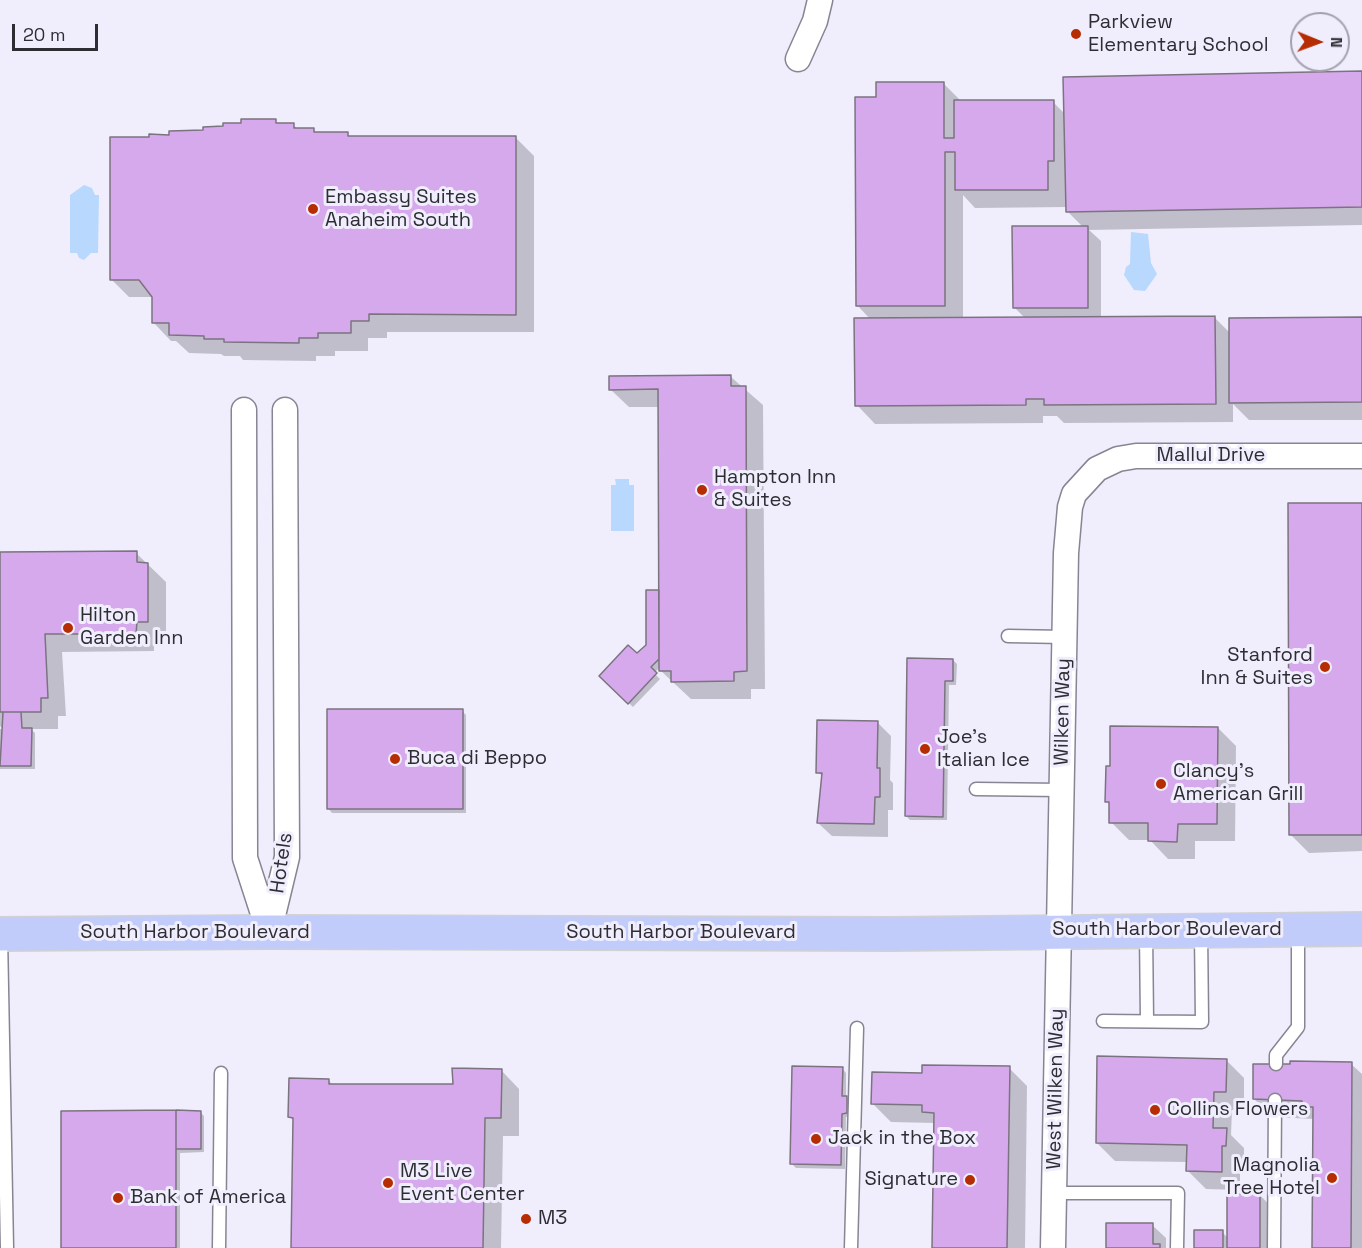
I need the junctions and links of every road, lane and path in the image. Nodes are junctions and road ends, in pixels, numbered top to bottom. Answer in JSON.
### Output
{"nodes":[{"id":1,"x":820,"y":0,"type":"edge"},
{"id":2,"x":798,"y":59,"type":"dead end"},
{"id":3,"x":244,"y":410,"type":"dead end"},
{"id":4,"x":285,"y":410,"type":"dead end"},
{"id":5,"x":1362,"y":456,"type":"edge"},
{"id":6,"x":1074,"y":494,"type":"joint"},
{"id":7,"x":1008,"y":636,"type":"dead end"},
{"id":8,"x":1065,"y":637,"type":"junction"},
{"id":9,"x":976,"y":789,"type":"dead end"},
{"id":10,"x":1062,"y":790,"type":"junction"},
{"id":11,"x":1362,"y":929,"type":"edge"},
{"id":12,"x":1059,"y":930,"type":"junction"},
{"id":13,"x":1146,"y":930,"type":"junction"},
{"id":14,"x":1201,"y":930,"type":"junction"},
{"id":15,"x":1298,"y":930,"type":"junction"},
{"id":16,"x":269,"y":932,"type":"junction"},
{"id":17,"x":0,"y":934,"type":"edge"},
{"id":18,"x":1147,"y":1021,"type":"junction"},
{"id":19,"x":1103,"y":1022,"type":"dead end"},
{"id":20,"x":857,"y":1028,"type":"dead end"},
{"id":21,"x":1276,"y":1064,"type":"dead end"},
{"id":22,"x":221,"y":1073,"type":"dead end"},
{"id":23,"x":1275,"y":1100,"type":"dead end"},
{"id":24,"x":1054,"y":1193,"type":"junction"},
{"id":25,"x":7,"y":1248,"type":"edge"},
{"id":26,"x":219,"y":1248,"type":"edge"},
{"id":27,"x":851,"y":1248,"type":"edge"},
{"id":28,"x":1053,"y":1248,"type":"edge"},
{"id":29,"x":1177,"y":1248,"type":"edge"},
{"id":30,"x":1274,"y":1248,"type":"edge"}],
"edges":[{"from":1,"to":2,"type":"street"},
{"from":3,"to":16,"type":"street","name":"Hotels"},
{"from":4,"to":16,"type":"street","name":"Hotels"},
{"from":5,"to":6,"type":"street","name":"Mallul Drive"},
{"from":6,"to":8,"type":"street","name":"Wilken Way"},
{"from":7,"to":8,"type":"lane"},
{"from":8,"to":10,"type":"street","name":"Wilken Way"},
{"from":9,"to":10,"type":"lane"},
{"from":10,"to":12,"type":"street","name":"Wilken Way"},
{"from":11,"to":15,"type":"main road","name":"South Harbor Boulevard"},
{"from":12,"to":13,"type":"main road","name":"South Harbor Boulevard"},
{"from":12,"to":16,"type":"main road","name":"South Harbor Boulevard"},
{"from":12,"to":24,"type":"street","name":"West Wilken Way"},
{"from":13,"to":14,"type":"main road","name":"South Harbor Boulevard"},
{"from":13,"to":18,"type":"lane"},
{"from":14,"to":15,"type":"main road","name":"South Harbor Boulevard"},
{"from":14,"to":18,"type":"lane"},
{"from":15,"to":21,"type":"lane"},
{"from":16,"to":17,"type":"main road","name":"South Harbor Boulevard"},
{"from":17,"to":25,"type":"lane"},
{"from":18,"to":19,"type":"lane"},
{"from":20,"to":27,"type":"lane"},
{"from":22,"to":26,"type":"lane"},
{"from":23,"to":30,"type":"lane"},
{"from":24,"to":28,"type":"street","name":"West Wilken Way"},
{"from":24,"to":29,"type":"lane"}]}
